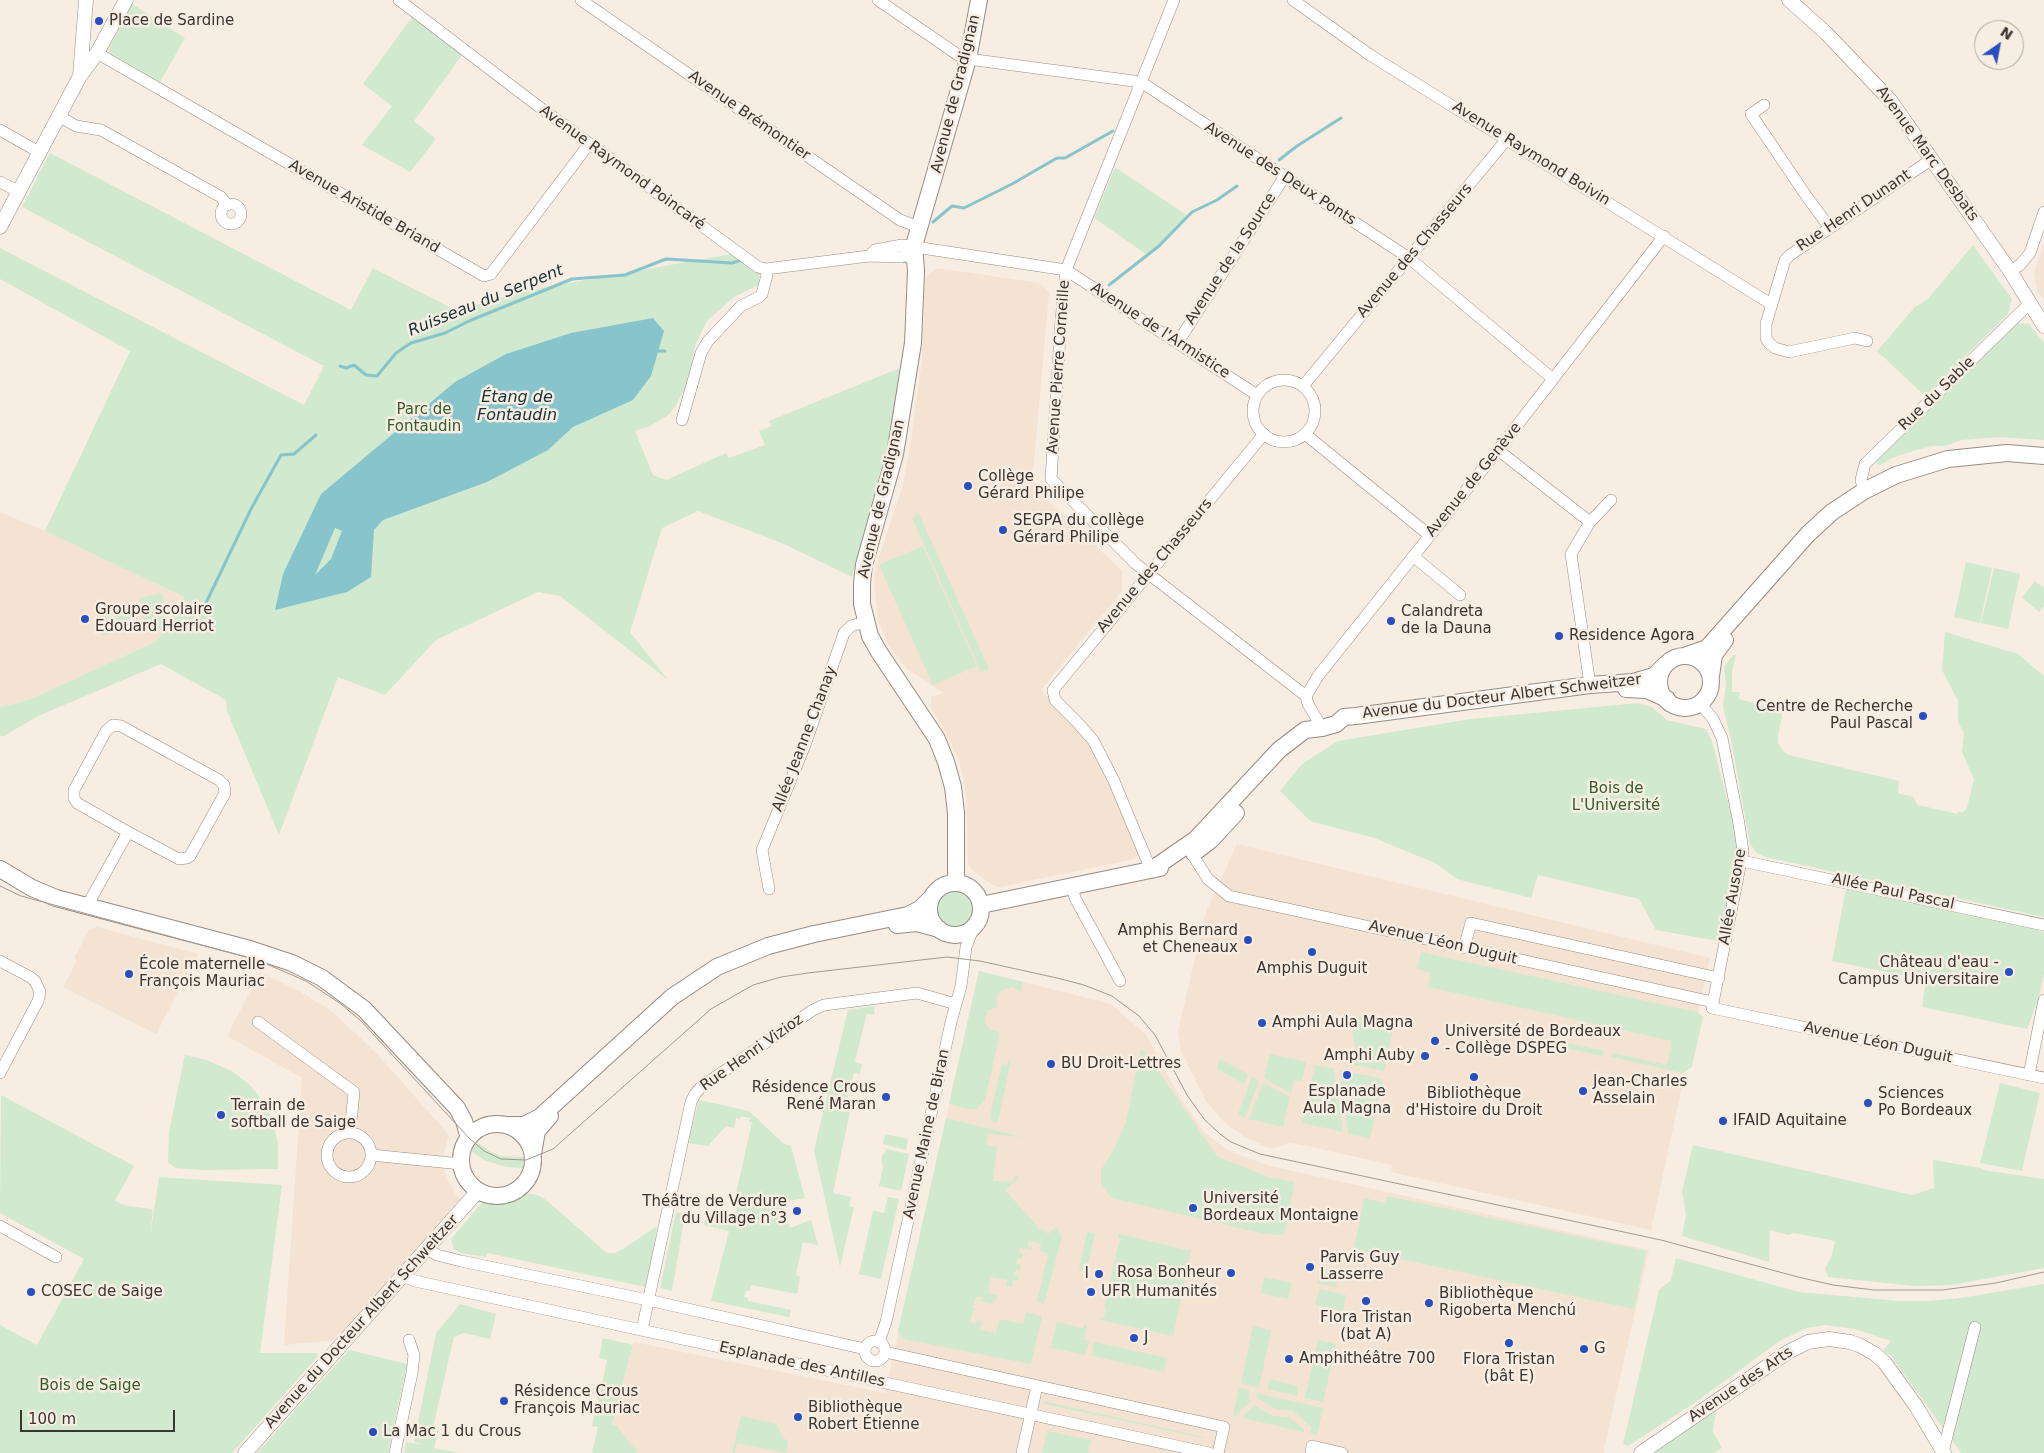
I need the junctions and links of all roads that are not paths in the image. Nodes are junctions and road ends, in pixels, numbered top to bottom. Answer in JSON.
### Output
{"nodes":[{"id":1,"x":86,"y":0,"type":"edge"},
{"id":2,"x":126,"y":0,"type":"edge"},
{"id":3,"x":399,"y":0,"type":"edge"},
{"id":4,"x":581,"y":0,"type":"edge"},
{"id":5,"x":878,"y":0,"type":"edge"},
{"id":6,"x":979,"y":0,"type":"edge"},
{"id":7,"x":1174,"y":0,"type":"edge"},
{"id":8,"x":1293,"y":0,"type":"edge"},
{"id":9,"x":1789,"y":0,"type":"edge"},
{"id":10,"x":91,"y":55,"type":"junction"},
{"id":11,"x":968,"y":59,"type":"junction"},
{"id":12,"x":1141,"y":82,"type":"junction"},
{"id":13,"x":1764,"y":105,"type":"dead end"},
{"id":14,"x":59,"y":116,"type":"junction"},
{"id":15,"x":0,"y":130,"type":"edge"},
{"id":16,"x":1508,"y":139,"type":"junction"},
{"id":17,"x":589,"y":144,"type":"junction"},
{"id":18,"x":39,"y":152,"type":"junction"},
{"id":19,"x":1932,"y":159,"type":"junction"},
{"id":20,"x":1285,"y":176,"type":"junction"},
{"id":21,"x":0,"y":182,"type":"edge"},
{"id":22,"x":18,"y":191,"type":"junction"},
{"id":23,"x":227,"y":204,"type":"dead end"},
{"id":24,"x":2044,"y":212,"type":"edge"},
{"id":25,"x":0,"y":227,"type":"edge"},
{"id":26,"x":919,"y":227,"type":"junction"},
{"id":27,"x":1830,"y":228,"type":"junction"},
{"id":28,"x":1664,"y":236,"type":"junction"},
{"id":29,"x":914,"y":246,"type":"junction"},
{"id":30,"x":1408,"y":258,"type":"junction"},
{"id":31,"x":766,"y":269,"type":"junction"},
{"id":32,"x":1066,"y":270,"type":"junction"},
{"id":33,"x":2010,"y":271,"type":"junction"},
{"id":34,"x":1771,"y":304,"type":"junction"},
{"id":35,"x":2030,"y":304,"type":"junction"},
{"id":36,"x":2044,"y":326,"type":"edge"},
{"id":37,"x":1867,"y":341,"type":"dead end"},
{"id":38,"x":1178,"y":342,"type":"junction"},
{"id":39,"x":1553,"y":379,"type":"junction"},
{"id":40,"x":1304,"y":386,"type":"junction"},
{"id":41,"x":1257,"y":395,"type":"junction"},
{"id":42,"x":682,"y":420,"type":"dead end"},
{"id":43,"x":1264,"y":434,"type":"junction"},
{"id":44,"x":1305,"y":434,"type":"junction"},
{"id":45,"x":1498,"y":450,"type":"junction"},
{"id":46,"x":2044,"y":456,"type":"edge"},
{"id":47,"x":2044,"y":464,"type":"edge"},
{"id":48,"x":1864,"y":491,"type":"junction"},
{"id":49,"x":1611,"y":500,"type":"dead end"},
{"id":50,"x":1590,"y":522,"type":"junction"},
{"id":51,"x":1429,"y":535,"type":"junction"},
{"id":52,"x":1414,"y":556,"type":"junction"},
{"id":53,"x":1150,"y":573,"type":"junction"},
{"id":54,"x":1460,"y":595,"type":"dead end"},
{"id":55,"x":865,"y":622,"type":"junction"},
{"id":56,"x":1684,"y":656,"type":"junction"},
{"id":57,"x":1666,"y":664,"type":"junction"},
{"id":58,"x":1711,"y":676,"type":"junction"},
{"id":59,"x":1590,"y":686,"type":"junction"},
{"id":60,"x":1306,"y":696,"type":"junction"},
{"id":61,"x":1666,"y":699,"type":"junction"},
{"id":62,"x":1700,"y":703,"type":"junction"},
{"id":63,"x":1329,"y":726,"type":"junction"},
{"id":64,"x":128,"y":832,"type":"junction"},
{"id":65,"x":1192,"y":854,"type":"junction"},
{"id":66,"x":1742,"y":861,"type":"junction"},
{"id":67,"x":0,"y":869,"type":"edge"},
{"id":68,"x":1151,"y":870,"type":"junction"},
{"id":69,"x":0,"y":879,"type":"edge"},
{"id":70,"x":956,"y":882,"type":"junction"},
{"id":71,"x":1072,"y":886,"type":"junction"},
{"id":72,"x":769,"y":890,"type":"dead end"},
{"id":73,"x":931,"y":898,"type":"junction"},
{"id":74,"x":68,"y":902,"type":"junction"},
{"id":75,"x":981,"y":905,"type":"junction"},
{"id":76,"x":87,"y":906,"type":"junction"},
{"id":77,"x":2044,"y":925,"type":"edge"},
{"id":78,"x":974,"y":928,"type":"junction"},
{"id":79,"x":939,"y":929,"type":"junction"},
{"id":80,"x":1464,"y":948,"type":"junction"},
{"id":81,"x":0,"y":961,"type":"edge"},
{"id":82,"x":1719,"y":978,"type":"junction"},
{"id":83,"x":1120,"y":981,"type":"dead end"},
{"id":84,"x":2044,"y":1000,"type":"edge"},
{"id":85,"x":956,"y":1004,"type":"junction"},
{"id":86,"x":1713,"y":1005,"type":"junction"},
{"id":87,"x":258,"y":1022,"type":"dead end"},
{"id":88,"x":0,"y":1073,"type":"edge"},
{"id":89,"x":2029,"y":1075,"type":"junction"},
{"id":90,"x":2044,"y":1078,"type":"edge"},
{"id":91,"x":457,"y":1108,"type":"junction"},
{"id":92,"x":502,"y":1124,"type":"junction"},
{"id":93,"x":350,"y":1133,"type":"junction"},
{"id":94,"x":469,"y":1138,"type":"junction"},
{"id":95,"x":533,"y":1154,"type":"junction"},
{"id":96,"x":370,"y":1156,"type":"junction"},
{"id":97,"x":461,"y":1164,"type":"junction"},
{"id":98,"x":478,"y":1191,"type":"junction"},
{"id":99,"x":0,"y":1226,"type":"edge"},
{"id":100,"x":427,"y":1249,"type":"junction"},
{"id":101,"x":56,"y":1257,"type":"dead end"},
{"id":102,"x":402,"y":1276,"type":"junction"},
{"id":103,"x":648,"y":1300,"type":"junction"},
{"id":104,"x":1975,"y":1326,"type":"dead end"},
{"id":105,"x":642,"y":1330,"type":"junction"},
{"id":106,"x":409,"y":1340,"type":"dead end"},
{"id":107,"x":879,"y":1342,"type":"junction"},
{"id":108,"x":865,"y":1349,"type":"junction"},
{"id":109,"x":885,"y":1352,"type":"junction"},
{"id":110,"x":875,"y":1361,"type":"junction"},
{"id":111,"x":871,"y":1380,"type":"junction"},
{"id":112,"x":1037,"y":1386,"type":"junction"},
{"id":113,"x":1030,"y":1415,"type":"junction"},
{"id":114,"x":1206,"y":1452,"type":"edge"},
{"id":115,"x":1943,"y":1452,"type":"edge"},
{"id":116,"x":245,"y":1453,"type":"edge"},
{"id":117,"x":394,"y":1453,"type":"edge"},
{"id":118,"x":1022,"y":1453,"type":"edge"},
{"id":119,"x":1218,"y":1453,"type":"edge"},
{"id":120,"x":1311,"y":1453,"type":"edge"},
{"id":121,"x":1342,"y":1453,"type":"edge"},
{"id":122,"x":1641,"y":1453,"type":"edge"}],
"edges":[{"from":1,"to":10,"type":"street"},
{"from":2,"to":10,"type":"street"},
{"from":3,"to":17,"type":"street","name":"Avenue Raymond Poincaré"},
{"from":4,"to":26,"type":"street","name":"Avenue Brémontier"},
{"from":5,"to":11,"type":"street"},
{"from":6,"to":11,"type":"main road","name":"Avenue de Gradignan"},
{"from":7,"to":12,"type":"street","name":"Avenue Pierre Corneille"},
{"from":8,"to":16,"type":"street","name":"Avenue Raymond Boivin"},
{"from":9,"to":19,"type":"street","name":"Avenue Marc Desbats"},
{"from":10,"to":14,"type":"street"},
{"from":10,"to":17,"type":"street","name":"Avenue Aristide Briand"},
{"from":11,"to":12,"type":"street","name":"Avenue des Deux Ponts"},
{"from":11,"to":26,"type":"main road","name":"Avenue de Gradignan"},
{"from":12,"to":20,"type":"street","name":"Avenue des Deux Ponts"},
{"from":12,"to":32,"type":"street","name":"Avenue Pierre Corneille"},
{"from":13,"to":27,"type":"street"},
{"from":14,"to":18,"type":"street"},
{"from":14,"to":23,"type":"street"},
{"from":15,"to":18,"type":"street"},
{"from":16,"to":28,"type":"street","name":"Avenue Raymond Boivin"},
{"from":16,"to":30,"type":"street","name":"Avenue des Chasseurs"},
{"from":17,"to":31,"type":"street","name":"Avenue Raymond Poincaré"},
{"from":18,"to":22,"type":"street"},
{"from":19,"to":27,"type":"street","name":"Rue Henri Dunant"},
{"from":19,"to":33,"type":"street","name":"Avenue Marc Desbats"},
{"from":20,"to":30,"type":"street","name":"Avenue des Deux Ponts"},
{"from":20,"to":38,"type":"street","name":"Avenue de la Source"},
{"from":21,"to":22,"type":"street"},
{"from":22,"to":25,"type":"street"},
{"from":24,"to":33,"type":"street"},
{"from":26,"to":29,"type":"main road","name":"Avenue de Gradignan"},
{"from":27,"to":34,"type":"street","name":"Rue Henri Dunant"},
{"from":28,"to":34,"type":"street","name":"Avenue Raymond Boivin"},
{"from":28,"to":39,"type":"street","name":"Avenue de Genève"},
{"from":29,"to":31,"type":"street"},
{"from":29,"to":32,"type":"street","name":"Avenue de l'Armistice"},
{"from":29,"to":55,"type":"main road","name":"Avenue de Gradignan"},
{"from":30,"to":39,"type":"street","name":"Avenue des Deux Ponts"},
{"from":30,"to":40,"type":"street","name":"Avenue des Chasseurs"},
{"from":31,"to":42,"type":"street"},
{"from":32,"to":38,"type":"street","name":"Avenue de l'Armistice"},
{"from":32,"to":53,"type":"street","name":"Avenue Pierre Corneille"},
{"from":33,"to":35,"type":"street","name":"Avenue Marc Desbats"},
{"from":34,"to":37,"type":"street","name":"Rue Henri Dunant"},
{"from":35,"to":36,"type":"street","name":"Avenue Marc Desbats"},
{"from":35,"to":48,"type":"street","name":"Rue du Sable"},
{"from":38,"to":41,"type":"street","name":"Avenue de l'Armistice"},
{"from":39,"to":45,"type":"street","name":"Avenue de Genève"},
{"from":40,"to":41,"type":"street"},
{"from":40,"to":44,"type":"street"},
{"from":41,"to":43,"type":"street"},
{"from":43,"to":44,"type":"street"},
{"from":43,"to":53,"type":"street","name":"Avenue des Chasseurs"},
{"from":44,"to":51,"type":"street"},
{"from":45,"to":50,"type":"street"},
{"from":45,"to":51,"type":"street","name":"Avenue de Genève"},
{"from":46,"to":48,"type":"main road"},
{"from":47,"to":58,"type":"main road"},
{"from":48,"to":56,"type":"main road"},
{"from":49,"to":50,"type":"street"},
{"from":50,"to":59,"type":"street"},
{"from":51,"to":52,"type":"street","name":"Avenue de Genève"},
{"from":52,"to":54,"type":"street"},
{"from":52,"to":60,"type":"street","name":"Avenue de Genève"},
{"from":53,"to":60,"type":"street","name":"Avenue Pierre Corneille"},
{"from":53,"to":68,"type":"street","name":"Avenue des Chasseurs"},
{"from":55,"to":70,"type":"main road","name":"Avenue de Gradignan"},
{"from":55,"to":72,"type":"street","name":"Allée Jeanne Chanay"},
{"from":56,"to":57,"type":"main road"},
{"from":56,"to":58,"type":"main road"},
{"from":57,"to":59,"type":"main road","name":"Avenue du Docteur Albert Schweitzer"},
{"from":57,"to":61,"type":"main road"},
{"from":58,"to":62,"type":"main road"},
{"from":59,"to":63,"type":"main road","name":"Avenue du Docteur Albert Schweitzer"},
{"from":60,"to":63,"type":"street"},
{"from":61,"to":62,"type":"main road"},
{"from":61,"to":63,"type":"main road","name":"Avenue du Docteur Albert Schweitzer"},
{"from":62,"to":66,"type":"street","name":"Allée Ausone"},
{"from":63,"to":65,"type":"main road","name":"Avenue du Docteur Albert Schweitzer"},
{"from":63,"to":68,"type":"main road","name":"Avenue du Docteur Albert Schweitzer"},
{"from":64,"to":64,"type":"street"},
{"from":64,"to":76,"type":"street"},
{"from":65,"to":68,"type":"main road","name":"Avenue du Docteur Albert Schweitzer"},
{"from":65,"to":80,"type":"street","name":"Avenue Léon Duguit"},
{"from":66,"to":77,"type":"street","name":"Allée Paul Pascal"},
{"from":66,"to":82,"type":"street","name":"Allée Ausone"},
{"from":67,"to":74,"type":"main road"},
{"from":68,"to":71,"type":"main road","name":"Avenue du Docteur Albert Schweitzer"},
{"from":69,"to":74,"type":"main road"},
{"from":70,"to":73,"type":"main road"},
{"from":70,"to":75,"type":"main road"},
{"from":71,"to":75,"type":"main road","name":"Avenue du Docteur Albert Schweitzer"},
{"from":71,"to":83,"type":"street"},
{"from":73,"to":79,"type":"main road"},
{"from":73,"to":92,"type":"main road"},
{"from":74,"to":76,"type":"main road"},
{"from":75,"to":78,"type":"main road"},
{"from":76,"to":91,"type":"main road"},
{"from":78,"to":79,"type":"main road"},
{"from":78,"to":85,"type":"street","name":"Avenue Maine de Biran"},
{"from":79,"to":95,"type":"main road"},
{"from":80,"to":82,"type":"street"},
{"from":80,"to":86,"type":"street","name":"Avenue Léon Duguit"},
{"from":81,"to":88,"type":"street"},
{"from":82,"to":86,"type":"street","name":"Allée Ausone"},
{"from":84,"to":89,"type":"street"},
{"from":85,"to":103,"type":"street","name":"Rue Henri Vizioz"},
{"from":85,"to":107,"type":"street","name":"Avenue Maine de Biran"},
{"from":86,"to":89,"type":"street","name":"Avenue Léon Duguit"},
{"from":87,"to":93,"type":"street"},
{"from":89,"to":90,"type":"street","name":"Avenue Léon Duguit"},
{"from":91,"to":92,"type":"main road"},
{"from":91,"to":94,"type":"main road"},
{"from":92,"to":94,"type":"main road"},
{"from":92,"to":95,"type":"main road"},
{"from":93,"to":96,"type":"street"},
{"from":93,"to":96,"type":"street"},
{"from":94,"to":97,"type":"main road"},
{"from":95,"to":98,"type":"main road"},
{"from":96,"to":97,"type":"street"},
{"from":97,"to":98,"type":"main road"},
{"from":98,"to":100,"type":"street","name":"Avenue du Docteur Albert Schweitzer"},
{"from":99,"to":101,"type":"street"},
{"from":100,"to":102,"type":"street","name":"Avenue du Docteur Albert Schweitzer"},
{"from":100,"to":103,"type":"street","name":"Esplanade des Antilles"},
{"from":102,"to":105,"type":"street","name":"Esplanade des Antilles"},
{"from":102,"to":116,"type":"street","name":"Avenue du Docteur Albert Schweitzer"},
{"from":103,"to":105,"type":"street","name":"Rue Henri Vizioz"},
{"from":103,"to":108,"type":"street","name":"Esplanade des Antilles"},
{"from":104,"to":115,"type":"street"},
{"from":105,"to":111,"type":"street","name":"Esplanade des Antilles"},
{"from":106,"to":117,"type":"street"},
{"from":107,"to":108,"type":"street"},
{"from":107,"to":109,"type":"street"},
{"from":108,"to":110,"type":"street"},
{"from":109,"to":110,"type":"street"},
{"from":109,"to":112,"type":"street","name":"Esplanade des Antilles"},
{"from":110,"to":111,"type":"street"},
{"from":111,"to":113,"type":"street","name":"Esplanade des Antilles"},
{"from":112,"to":113,"type":"street"},
{"from":112,"to":119,"type":"street","name":"Esplanade des Antilles"},
{"from":113,"to":114,"type":"street","name":"Esplanade des Antilles"},
{"from":113,"to":118,"type":"street"},
{"from":115,"to":122,"type":"street","name":"Avenue des Arts"},
{"from":120,"to":121,"type":"street"}]}
